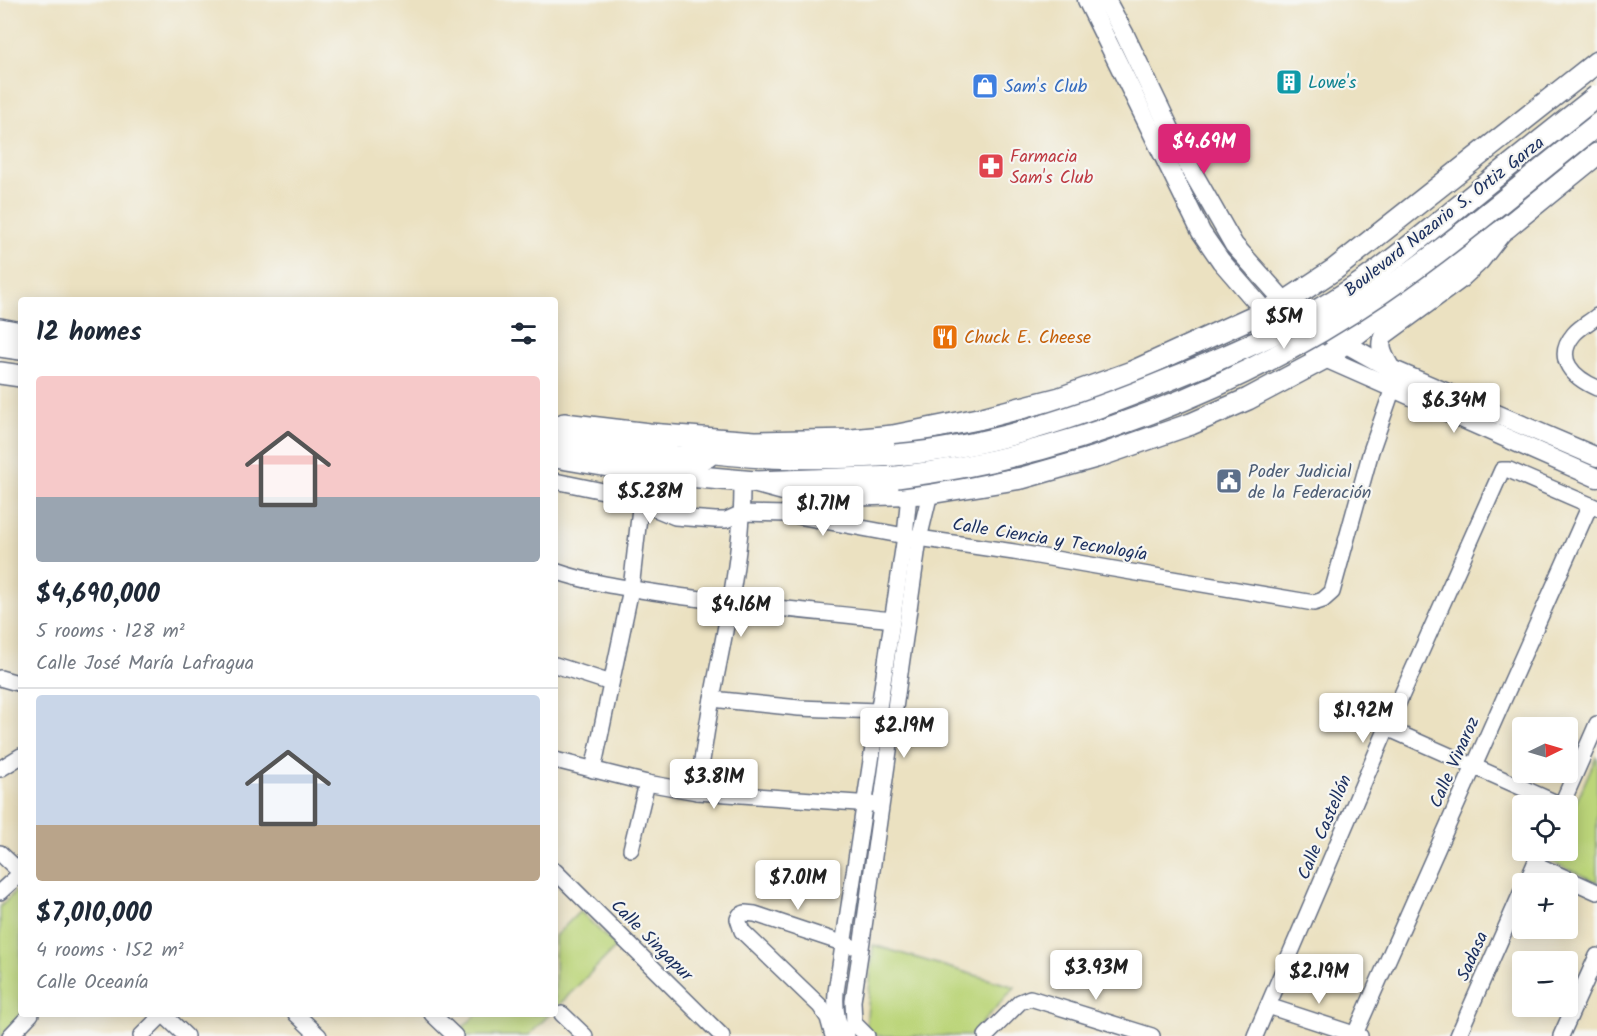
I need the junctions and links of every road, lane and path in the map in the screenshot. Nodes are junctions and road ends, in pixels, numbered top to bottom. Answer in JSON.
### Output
{"nodes":[{"id":1,"x":1087,"y":0,"type":"edge"},
{"id":2,"x":1106,"y":0,"type":"edge"},
{"id":3,"x":1597,"y":62,"type":"edge"},
{"id":4,"x":1597,"y":96,"type":"edge"},
{"id":5,"x":1597,"y":125,"type":"edge"},
{"id":6,"x":1181,"y":152,"type":"junction"},
{"id":7,"x":1597,"y":154,"type":"edge"},
{"id":8,"x":1184,"y":200,"type":"junction"},
{"id":9,"x":1506,"y":228,"type":"junction"},
{"id":10,"x":1335,"y":269,"type":"junction"},
{"id":11,"x":1285,"y":302,"type":"junction"},
{"id":12,"x":1388,"y":309,"type":"junction"},
{"id":13,"x":1266,"y":313,"type":"junction"},
{"id":14,"x":1597,"y":316,"type":"edge"},
{"id":15,"x":1234,"y":326,"type":"junction"},
{"id":16,"x":0,"y":329,"type":"edge"},
{"id":17,"x":18,"y":332,"type":"edge"},
{"id":18,"x":1345,"y":344,"type":"junction"},
{"id":19,"x":0,"y":346,"type":"edge"},
{"id":20,"x":18,"y":349,"type":"edge"},
{"id":21,"x":1325,"y":358,"type":"junction"},
{"id":22,"x":1391,"y":369,"type":"junction"},
{"id":23,"x":0,"y":373,"type":"edge"},
{"id":24,"x":18,"y":376,"type":"edge"},
{"id":25,"x":1393,"y":388,"type":"junction"},
{"id":26,"x":1597,"y":388,"type":"edge"},
{"id":27,"x":1248,"y":399,"type":"junction"},
{"id":28,"x":558,"y":428,"type":"edge"},
{"id":29,"x":1597,"y":457,"type":"edge"},
{"id":30,"x":558,"y":458,"type":"edge"},
{"id":31,"x":644,"y":472,"type":"junction"},
{"id":32,"x":1597,"y":478,"type":"edge"},
{"id":33,"x":748,"y":481,"type":"junction"},
{"id":34,"x":558,"y":482,"type":"edge"},
{"id":35,"x":919,"y":494,"type":"junction"},
{"id":36,"x":642,"y":499,"type":"junction"},
{"id":37,"x":1594,"y":507,"type":"edge"},
{"id":38,"x":742,"y":513,"type":"junction"},
{"id":39,"x":912,"y":538,"type":"junction"},
{"id":40,"x":558,"y":572,"type":"edge"},
{"id":41,"x":631,"y":589,"type":"junction"},
{"id":42,"x":730,"y":604,"type":"junction"},
{"id":43,"x":892,"y":620,"type":"junction"},
{"id":44,"x":558,"y":666,"type":"edge"},
{"id":45,"x":0,"y":678,"type":"edge"},
{"id":46,"x":18,"y":683,"type":"edge"},
{"id":47,"x":611,"y":683,"type":"junction"},
{"id":48,"x":712,"y":699,"type":"junction"},
{"id":49,"x":878,"y":711,"type":"junction"},
{"id":50,"x":1597,"y":724,"type":"edge"},
{"id":51,"x":1387,"y":728,"type":"junction"},
{"id":52,"x":1592,"y":751,"type":"edge"},
{"id":53,"x":18,"y":758,"type":"edge"},
{"id":54,"x":558,"y":761,"type":"edge"},
{"id":55,"x":1473,"y":766,"type":"junction"},
{"id":56,"x":0,"y":769,"type":"edge"},
{"id":57,"x":592,"y":770,"type":"junction"},
{"id":58,"x":647,"y":783,"type":"junction"},
{"id":59,"x":697,"y":792,"type":"junction"},
{"id":60,"x":1538,"y":795,"type":"edge"},
{"id":61,"x":1567,"y":795,"type":"edge"},
{"id":62,"x":864,"y":804,"type":"junction"},
{"id":63,"x":881,"y":804,"type":"junction"},
{"id":64,"x":631,"y":849,"type":"dead end"},
{"id":65,"x":0,"y":853,"type":"edge"},
{"id":66,"x":1545,"y":861,"type":"edge"},
{"id":67,"x":18,"y":870,"type":"edge"},
{"id":68,"x":558,"y":874,"type":"edge"},
{"id":69,"x":18,"y":876,"type":"edge"},
{"id":70,"x":0,"y":892,"type":"edge"},
{"id":71,"x":1597,"y":892,"type":"edge"},
{"id":72,"x":1512,"y":914,"type":"edge"},
{"id":73,"x":842,"y":945,"type":"junction"},
{"id":74,"x":861,"y":948,"type":"junction"},
{"id":75,"x":1597,"y":956,"type":"edge"},
{"id":76,"x":1268,"y":1006,"type":"junction"},
{"id":77,"x":562,"y":1014,"type":"dead end"},
{"id":78,"x":29,"y":1017,"type":"edge"},
{"id":79,"x":160,"y":1017,"type":"edge"},
{"id":80,"x":166,"y":1017,"type":"edge"},
{"id":81,"x":299,"y":1017,"type":"edge"},
{"id":82,"x":435,"y":1017,"type":"edge"},
{"id":83,"x":843,"y":1033,"type":"edge"},
{"id":84,"x":1357,"y":1035,"type":"edge"},
{"id":85,"x":10,"y":1036,"type":"edge"},
{"id":86,"x":141,"y":1036,"type":"edge"},
{"id":87,"x":186,"y":1036,"type":"edge"},
{"id":88,"x":319,"y":1036,"type":"edge"},
{"id":89,"x":454,"y":1036,"type":"edge"},
{"id":90,"x":585,"y":1036,"type":"edge"},
{"id":91,"x":722,"y":1036,"type":"edge"},
{"id":92,"x":867,"y":1036,"type":"edge"},
{"id":93,"x":986,"y":1036,"type":"edge"},
{"id":94,"x":1152,"y":1036,"type":"edge"},
{"id":95,"x":1255,"y":1036,"type":"edge"},
{"id":96,"x":1458,"y":1036,"type":"edge"},
{"id":97,"x":1561,"y":1036,"type":"edge"}],
"edges":[{"from":1,"to":8,"type":"main road"},
{"from":2,"to":6,"type":"main road"},
{"from":3,"to":10,"type":"highway"},
{"from":4,"to":28,"type":"highway","name":"Boulevard Nazario S. Ortiz Garza","bridge":true},
{"from":5,"to":33,"type":"highway","name":"Boulevard Nazario S. Ortiz Garza","bridge":true},
{"from":6,"to":8,"type":"main road"},
{"from":6,"to":11,"type":"main road"},
{"from":7,"to":9,"type":"highway"},
{"from":8,"to":13,"type":"main road"},
{"from":9,"to":12,"type":"highway"},
{"from":9,"to":22,"type":"main road"},
{"from":10,"to":11,"type":"highway"},
{"from":10,"to":12,"type":"highway"},
{"from":11,"to":13,"type":"highway"},
{"from":11,"to":18,"type":"main road"},
{"from":12,"to":18,"type":"highway"},
{"from":13,"to":15,"type":"highway"},
{"from":13,"to":21,"type":"main road"},
{"from":14,"to":26,"type":"street"},
{"from":15,"to":27,"type":"highway"},
{"from":15,"to":28,"type":"highway"},
{"from":16,"to":17,"type":"highway"},
{"from":18,"to":21,"type":"highway"},
{"from":18,"to":22,"type":"main road"},
{"from":19,"to":20,"type":"highway"},
{"from":21,"to":25,"type":"main road"},
{"from":21,"to":27,"type":"highway"},
{"from":22,"to":29,"type":"main road"},
{"from":23,"to":24,"type":"highway"},
{"from":25,"to":32,"type":"main road"},
{"from":25,"to":39,"type":"street","name":"Calle Ciencia y Tecnología"},
{"from":27,"to":35,"type":"highway"},
{"from":30,"to":31,"type":"highway","name":"Boulevard Nazario S. Ortiz Garza"},
{"from":31,"to":33,"type":"highway","name":"Boulevard Nazario S. Ortiz Garza"},
{"from":31,"to":36,"type":"street"},
{"from":33,"to":35,"type":"highway"},
{"from":33,"to":38,"type":"street"},
{"from":34,"to":36,"type":"street","name":"Calle Ciencia y Tecnología"},
{"from":35,"to":39,"type":"street"},
{"from":36,"to":38,"type":"street","name":"Calle Ciencia y Tecnología"},
{"from":36,"to":41,"type":"street"},
{"from":37,"to":51,"type":"street","name":"Calle Castellón"},
{"from":37,"to":55,"type":"street","name":"Calle Vinaroz"},
{"from":38,"to":39,"type":"street","name":"Calle Ciencia y Tecnología"},
{"from":38,"to":42,"type":"street"},
{"from":39,"to":43,"type":"street"},
{"from":39,"to":63,"type":"street"},
{"from":40,"to":41,"type":"street"},
{"from":41,"to":42,"type":"street"},
{"from":41,"to":47,"type":"street"},
{"from":42,"to":43,"type":"street"},
{"from":42,"to":48,"type":"street"},
{"from":43,"to":49,"type":"street"},
{"from":44,"to":47,"type":"street"},
{"from":45,"to":46,"type":"street"},
{"from":47,"to":57,"type":"street"},
{"from":48,"to":49,"type":"street"},
{"from":48,"to":59,"type":"street"},
{"from":49,"to":62,"type":"street"},
{"from":50,"to":52,"type":"street"},
{"from":51,"to":55,"type":"street"},
{"from":51,"to":76,"type":"street","name":"Calle Castellón"},
{"from":52,"to":61,"type":"street"},
{"from":53,"to":56,"type":"street"},
{"from":54,"to":57,"type":"street"},
{"from":55,"to":60,"type":"street"},
{"from":55,"to":84,"type":"street","name":"Calle Vinaroz"},
{"from":57,"to":58,"type":"street"},
{"from":58,"to":59,"type":"street"},
{"from":58,"to":64,"type":"street"},
{"from":59,"to":62,"type":"street"},
{"from":62,"to":63,"type":"street"},
{"from":62,"to":73,"type":"street"},
{"from":63,"to":74,"type":"street"},
{"from":65,"to":67,"type":"street"},
{"from":66,"to":71,"type":"street"},
{"from":68,"to":91,"type":"street","name":"Calle Singapur"},
{"from":69,"to":70,"type":"street"},
{"from":72,"to":96,"type":"street","name":"Sadasa"},
{"from":73,"to":74,"type":"street"},
{"from":73,"to":83,"type":"street"},
{"from":73,"to":83,"type":"street"},
{"from":74,"to":83,"type":"street"},
{"from":75,"to":97,"type":"street"},
{"from":76,"to":84,"type":"street"},
{"from":76,"to":95,"type":"street","name":"Calle Castellón"},
{"from":77,"to":90,"type":"street"},
{"from":78,"to":85,"type":"street"},
{"from":79,"to":86,"type":"street"},
{"from":80,"to":87,"type":"street"},
{"from":81,"to":88,"type":"street"},
{"from":82,"to":89,"type":"street"},
{"from":83,"to":92,"type":"street"},
{"from":93,"to":94,"type":"street"}]}
